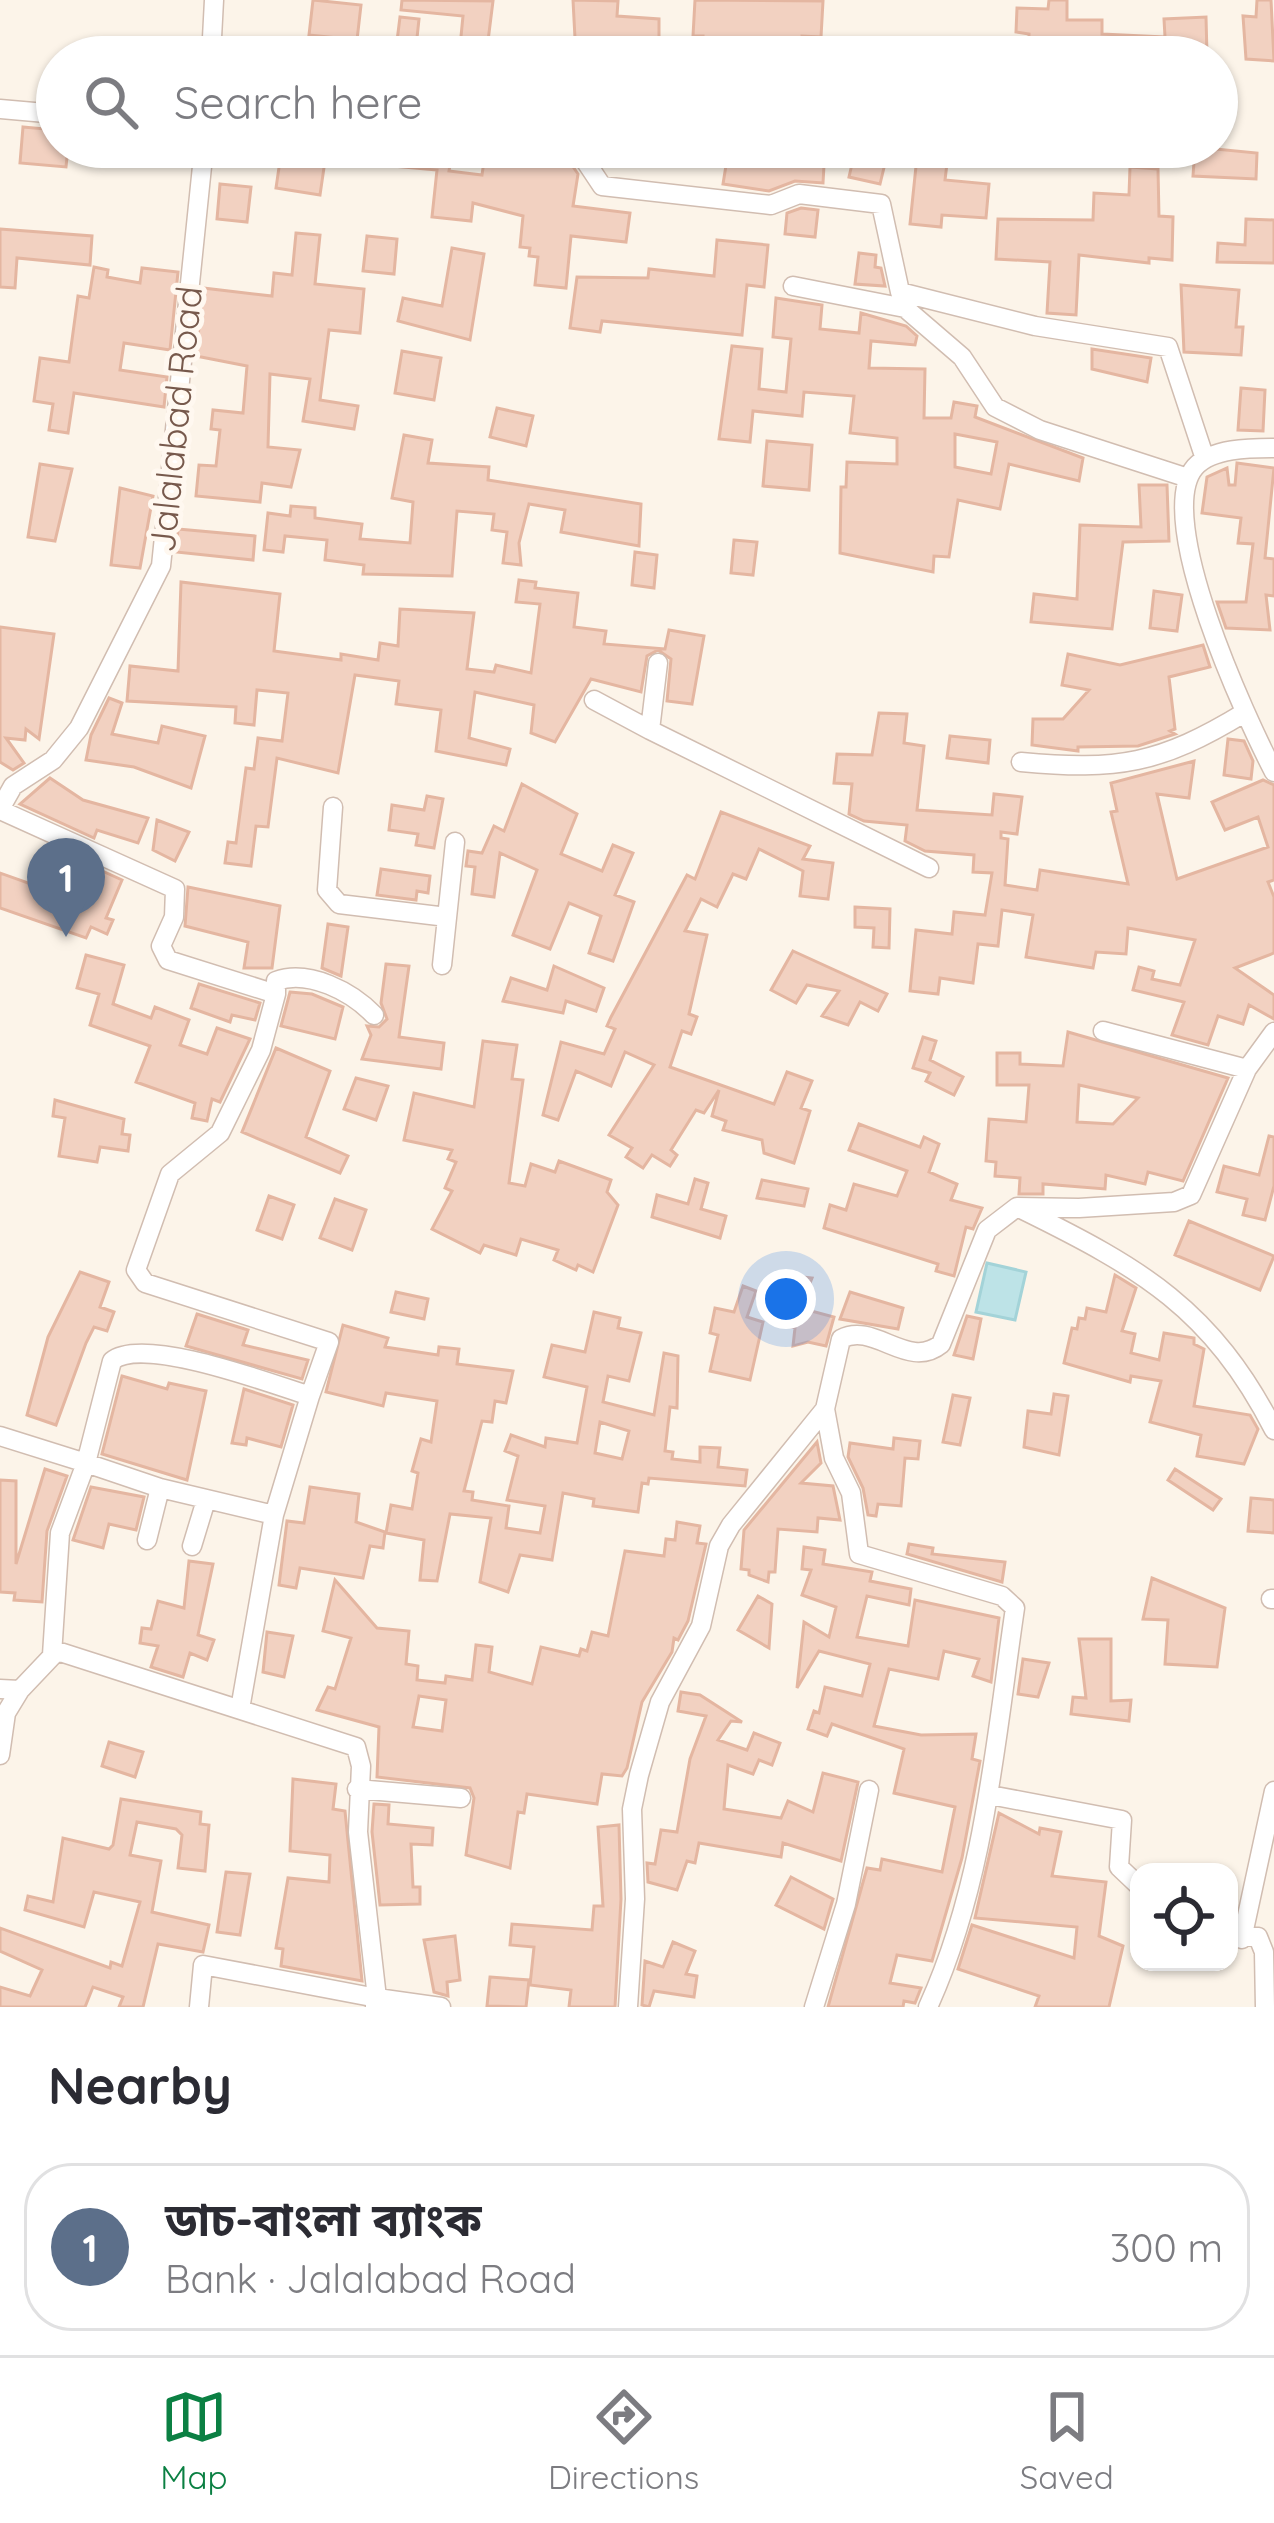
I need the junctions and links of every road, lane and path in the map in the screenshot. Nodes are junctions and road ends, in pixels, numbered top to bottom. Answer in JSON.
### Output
{"nodes":[{"id":1,"x":214,"y":0,"type":"edge"},
{"id":2,"x":213,"y":36,"type":"edge"},
{"id":3,"x":0,"y":109,"type":"edge"},
{"id":4,"x":36,"y":112,"type":"edge"},
{"id":5,"x":202,"y":168,"type":"edge"},
{"id":6,"x":590,"y":168,"type":"edge"},
{"id":7,"x":793,"y":286,"type":"dead end"},
{"id":8,"x":903,"y":300,"type":"junction"},
{"id":9,"x":1274,"y":448,"type":"edge"},
{"id":10,"x":1205,"y":459,"type":"junction"},
{"id":11,"x":1188,"y":478,"type":"junction"},
{"id":12,"x":658,"y":663,"type":"dead end"},
{"id":13,"x":594,"y":700,"type":"dead end"},
{"id":14,"x":1244,"y":712,"type":"junction"},
{"id":15,"x":650,"y":730,"type":"junction"},
{"id":16,"x":1021,"y":762,"type":"dead end"},
{"id":17,"x":1274,"y":772,"type":"edge"},
{"id":18,"x":7,"y":781,"type":"edge"},
{"id":19,"x":333,"y":807,"type":"dead end"},
{"id":20,"x":0,"y":810,"type":"edge"},
{"id":21,"x":455,"y":842,"type":"dead end"},
{"id":22,"x":929,"y":868,"type":"dead end"},
{"id":23,"x":447,"y":917,"type":"junction"},
{"id":24,"x":442,"y":964,"type":"dead end"},
{"id":25,"x":276,"y":994,"type":"junction"},
{"id":26,"x":374,"y":1016,"type":"dead end"},
{"id":27,"x":1103,"y":1031,"type":"dead end"},
{"id":28,"x":1274,"y":1032,"type":"edge"},
{"id":29,"x":1247,"y":1069,"type":"junction"},
{"id":30,"x":1017,"y":1207,"type":"junction"},
{"id":31,"x":310,"y":1396,"type":"junction"},
{"id":32,"x":825,"y":1409,"type":"junction"},
{"id":33,"x":1274,"y":1430,"type":"edge"},
{"id":34,"x":0,"y":1436,"type":"edge"},
{"id":35,"x":86,"y":1463,"type":"junction"},
{"id":36,"x":160,"y":1489,"type":"junction"},
{"id":37,"x":206,"y":1500,"type":"junction"},
{"id":38,"x":274,"y":1515,"type":"junction"},
{"id":39,"x":147,"y":1540,"type":"dead end"},
{"id":40,"x":192,"y":1546,"type":"dead end"},
{"id":41,"x":52,"y":1655,"type":"junction"},
{"id":42,"x":10,"y":1689,"type":"edge"},
{"id":43,"x":240,"y":1708,"type":"junction"},
{"id":44,"x":0,"y":1755,"type":"edge"},
{"id":45,"x":357,"y":1789,"type":"junction"},
{"id":46,"x":869,"y":1790,"type":"dead end"},
{"id":47,"x":1274,"y":1791,"type":"edge"},
{"id":48,"x":990,"y":1795,"type":"junction"},
{"id":49,"x":460,"y":1798,"type":"dead end"},
{"id":50,"x":1130,"y":1877,"type":"edge"},
{"id":51,"x":1251,"y":1937,"type":"edge"},
{"id":52,"x":376,"y":2002,"type":"edge"},
{"id":53,"x":200,"y":2007,"type":"edge"},
{"id":54,"x":441,"y":2007,"type":"edge"},
{"id":55,"x":628,"y":2007,"type":"edge"},
{"id":56,"x":814,"y":2007,"type":"edge"},
{"id":57,"x":928,"y":2007,"type":"edge"},
{"id":58,"x":1264,"y":2007,"type":"edge"}],
"edges":[{"from":1,"to":2,"type":"street"},
{"from":3,"to":4,"type":"street"},
{"from":5,"to":18,"type":"street","name":"Jalalabad Road"},
{"from":6,"to":8,"type":"street"},
{"from":7,"to":8,"type":"street"},
{"from":8,"to":10,"type":"street"},
{"from":8,"to":11,"type":"street"},
{"from":9,"to":10,"type":"street"},
{"from":10,"to":11,"type":"street"},
{"from":11,"to":14,"type":"street"},
{"from":12,"to":15,"type":"street"},
{"from":13,"to":15,"type":"street"},
{"from":14,"to":16,"type":"street"},
{"from":14,"to":17,"type":"street"},
{"from":15,"to":22,"type":"street"},
{"from":18,"to":20,"type":"street"},
{"from":19,"to":23,"type":"street"},
{"from":20,"to":25,"type":"street"},
{"from":21,"to":23,"type":"street"},
{"from":23,"to":24,"type":"street"},
{"from":25,"to":26,"type":"street"},
{"from":25,"to":31,"type":"street"},
{"from":27,"to":29,"type":"street"},
{"from":28,"to":29,"type":"street"},
{"from":29,"to":30,"type":"street"},
{"from":30,"to":32,"type":"street"},
{"from":30,"to":33,"type":"street"},
{"from":31,"to":35,"type":"street"},
{"from":31,"to":38,"type":"street"},
{"from":32,"to":48,"type":"street"},
{"from":32,"to":55,"type":"street"},
{"from":34,"to":35,"type":"street"},
{"from":35,"to":36,"type":"street"},
{"from":35,"to":41,"type":"street"},
{"from":36,"to":37,"type":"street"},
{"from":36,"to":39,"type":"street"},
{"from":37,"to":38,"type":"street"},
{"from":37,"to":40,"type":"street"},
{"from":38,"to":43,"type":"street"},
{"from":41,"to":42,"type":"street"},
{"from":41,"to":43,"type":"street"},
{"from":42,"to":44,"type":"street"},
{"from":43,"to":45,"type":"street"},
{"from":45,"to":49,"type":"street"},
{"from":45,"to":52,"type":"street"},
{"from":46,"to":56,"type":"street"},
{"from":47,"to":51,"type":"street"},
{"from":48,"to":50,"type":"street"},
{"from":48,"to":57,"type":"street"},
{"from":51,"to":58,"type":"street"},
{"from":52,"to":53,"type":"street"},
{"from":52,"to":54,"type":"street"}]}
